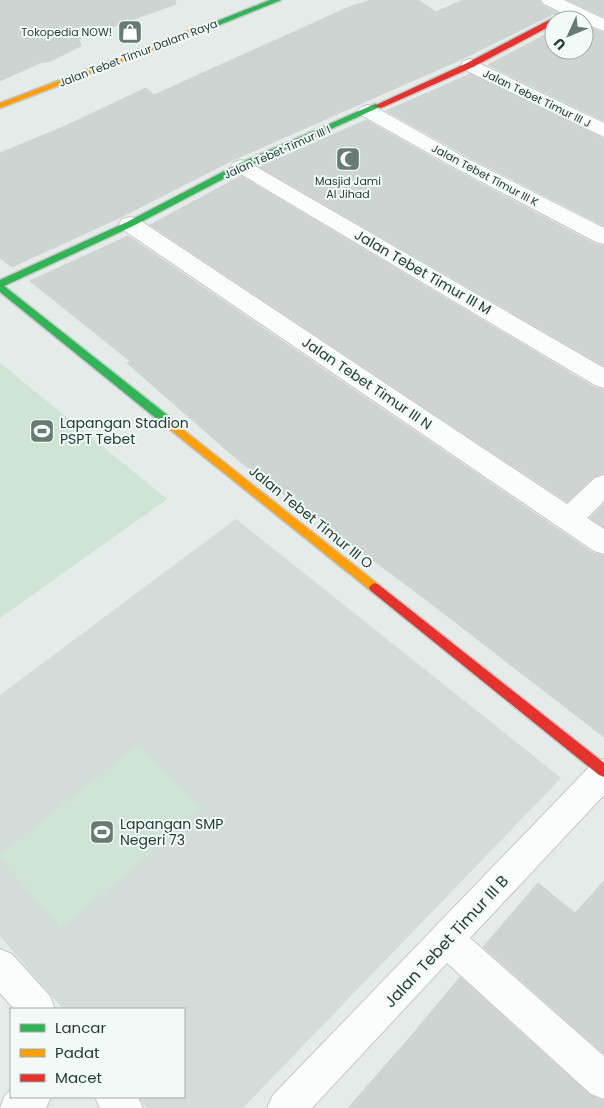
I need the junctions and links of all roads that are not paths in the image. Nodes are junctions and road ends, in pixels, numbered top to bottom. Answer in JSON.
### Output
{"nodes":[{"id":1,"x":277,"y":0,"type":"edge"},
{"id":2,"x":544,"y":27,"type":"edge"},
{"id":3,"x":470,"y":65,"type":"junction"},
{"id":4,"x":0,"y":106,"type":"edge"},
{"id":5,"x":368,"y":111,"type":"junction"},
{"id":6,"x":604,"y":131,"type":"edge"},
{"id":7,"x":242,"y":166,"type":"junction"},
{"id":8,"x":130,"y":224,"type":"junction"},
{"id":9,"x":604,"y":237,"type":"edge"},
{"id":10,"x":0,"y":286,"type":"edge"},
{"id":11,"x":604,"y":378,"type":"edge"},
{"id":12,"x":604,"y":485,"type":"edge"},
{"id":13,"x":569,"y":519,"type":"junction"},
{"id":14,"x":604,"y":543,"type":"edge"},
{"id":15,"x":604,"y":772,"type":"edge"},
{"id":16,"x":447,"y":940,"type":"junction"},
{"id":17,"x":0,"y":966,"type":"edge"},
{"id":18,"x":36,"y":1008,"type":"edge"},
{"id":19,"x":604,"y":1081,"type":"edge"},
{"id":20,"x":31,"y":1098,"type":"edge"},
{"id":21,"x":115,"y":1098,"type":"edge"},
{"id":22,"x":18,"y":1108,"type":"edge"},
{"id":23,"x":124,"y":1108,"type":"edge"},
{"id":24,"x":286,"y":1108,"type":"edge"}],
"edges":[{"from":1,"to":4,"type":"street","name":"Jalan Tebet Timur Dalam Raya"},
{"from":2,"to":3,"type":"street","name":"Jalan Tebet Timur III I"},
{"from":3,"to":5,"type":"street","name":"Jalan Tebet Timur III I"},
{"from":3,"to":6,"type":"street","name":"Jalan Tebet Timur III J"},
{"from":5,"to":7,"type":"street","name":"Jalan Tebet Timur III I"},
{"from":5,"to":9,"type":"street","name":"Jalan Tebet Timur III K"},
{"from":7,"to":8,"type":"street","name":"Jalan Tebet Timur III I"},
{"from":7,"to":11,"type":"street","name":"Jalan Tebet Timur III M"},
{"from":8,"to":10,"type":"street","name":"Jalan Tebet Timur III I"},
{"from":8,"to":13,"type":"street","name":"Jalan Tebet Timur III N"},
{"from":10,"to":15,"type":"street","name":"Jalan Tebet Timur III O"},
{"from":12,"to":13,"type":"street"},
{"from":13,"to":14,"type":"street","name":"Jalan Tebet Timur III N"},
{"from":15,"to":16,"type":"street","name":"Jalan Tebet Timur III B"},
{"from":16,"to":19,"type":"street"},
{"from":16,"to":24,"type":"street","name":"Jalan Tebet Timur III B"},
{"from":17,"to":18,"type":"street"},
{"from":20,"to":22,"type":"street"},
{"from":21,"to":23,"type":"street"}]}
